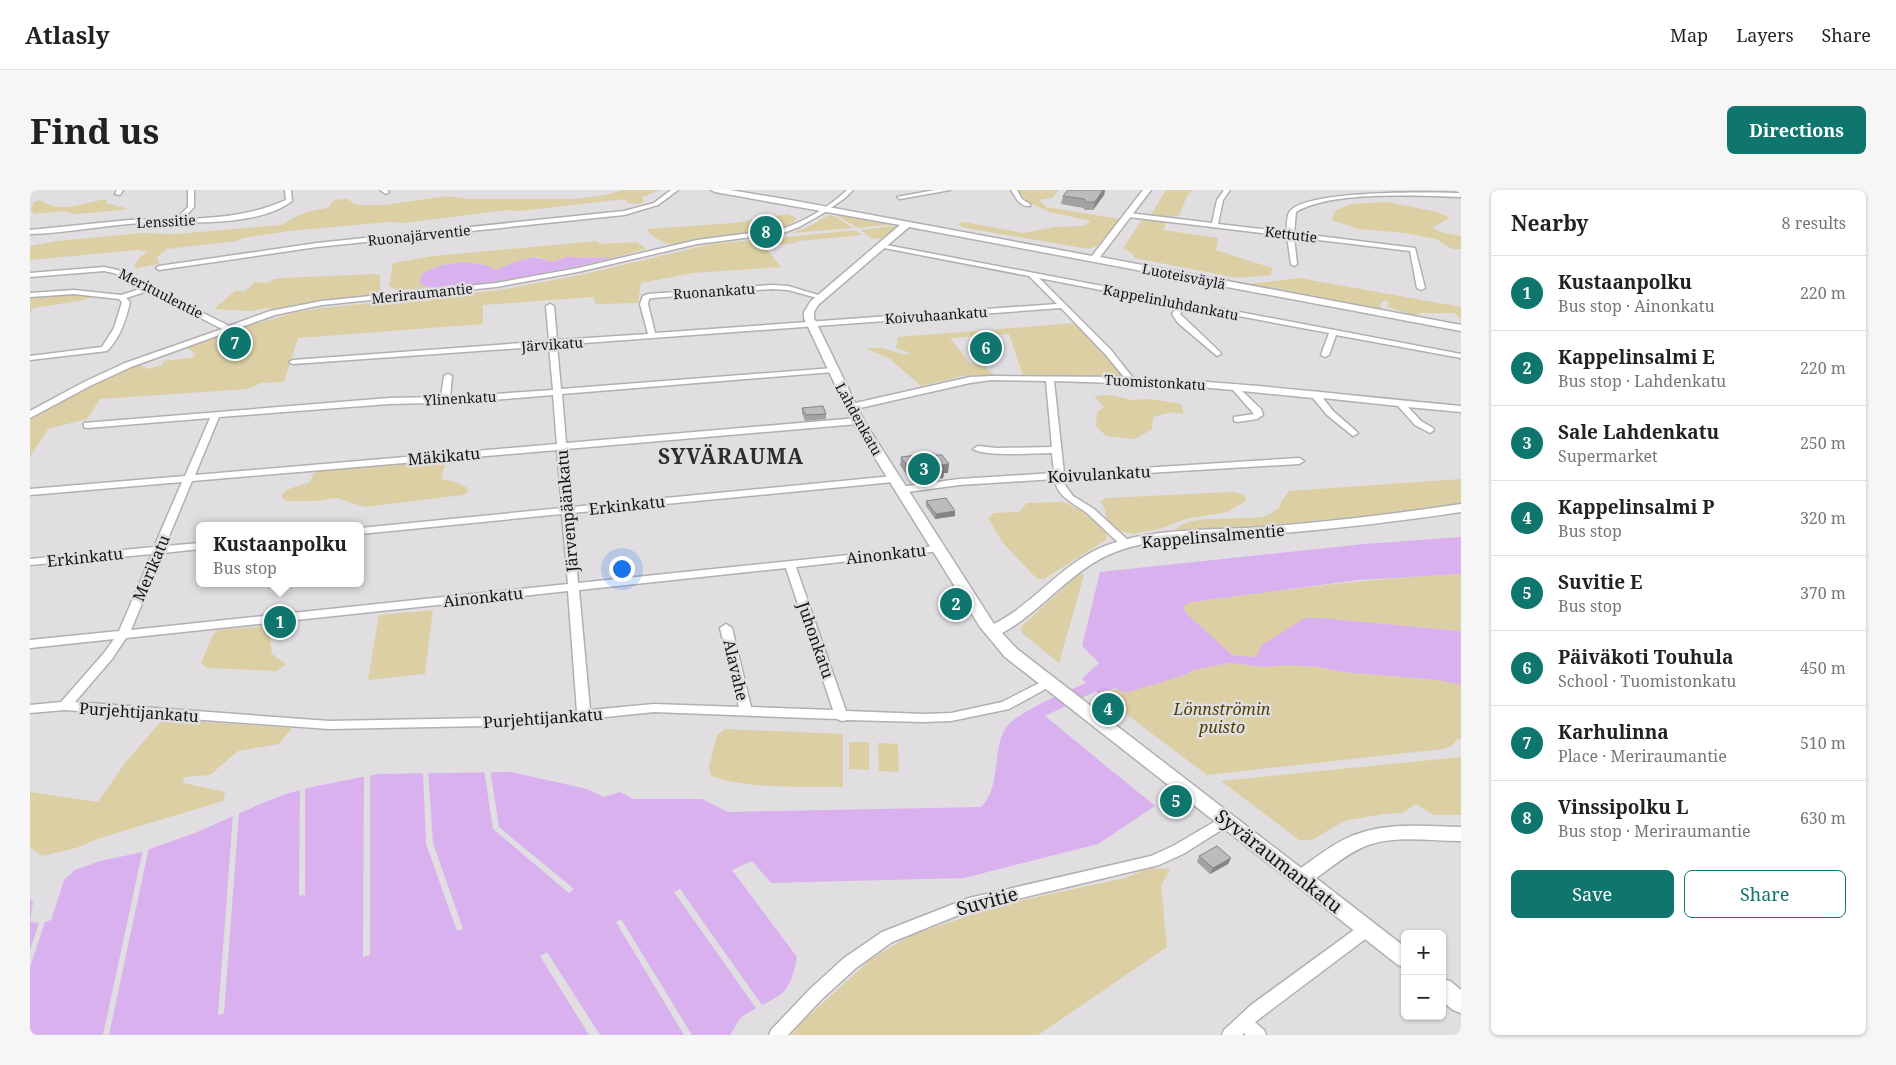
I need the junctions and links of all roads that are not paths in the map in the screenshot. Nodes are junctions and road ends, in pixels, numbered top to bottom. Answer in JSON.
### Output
{"nodes":[{"id":1,"x":191,"y":190,"type":"edge"},
{"id":2,"x":288,"y":190,"type":"edge"},
{"id":3,"x":674,"y":190,"type":"edge"},
{"id":4,"x":715,"y":190,"type":"edge"},
{"id":5,"x":850,"y":190,"type":"edge"},
{"id":6,"x":948,"y":190,"type":"edge"},
{"id":7,"x":1014,"y":190,"type":"edge"},
{"id":8,"x":1147,"y":190,"type":"edge"},
{"id":9,"x":1227,"y":190,"type":"edge"},
{"id":10,"x":1461,"y":195,"type":"edge"},
{"id":11,"x":900,"y":197,"type":"dead end"},
{"id":12,"x":1028,"y":205,"type":"dead end"},
{"id":13,"x":826,"y":209,"type":"junction"},
{"id":14,"x":1129,"y":215,"type":"junction"},
{"id":15,"x":178,"y":220,"type":"junction"},
{"id":16,"x":907,"y":224,"type":"junction"},
{"id":17,"x":1216,"y":224,"type":"junction"},
{"id":18,"x":30,"y":232,"type":"edge"},
{"id":19,"x":1291,"y":234,"type":"junction"},
{"id":20,"x":881,"y":246,"type":"junction"},
{"id":21,"x":1095,"y":258,"type":"junction"},
{"id":22,"x":1294,"y":264,"type":"dead end"},
{"id":23,"x":158,"y":268,"type":"dead end"},
{"id":24,"x":30,"y":275,"type":"edge"},
{"id":25,"x":1032,"y":275,"type":"junction"},
{"id":26,"x":149,"y":288,"type":"junction"},
{"id":27,"x":1420,"y":288,"type":"dead end"},
{"id":28,"x":30,"y":295,"type":"edge"},
{"id":29,"x":121,"y":297,"type":"junction"},
{"id":30,"x":822,"y":297,"type":"junction"},
{"id":31,"x":1182,"y":304,"type":"junction"},
{"id":32,"x":550,"y":306,"type":"dead end"},
{"id":33,"x":1061,"y":306,"type":"junction"},
{"id":34,"x":812,"y":325,"type":"junction"},
{"id":35,"x":1461,"y":328,"type":"edge"},
{"id":36,"x":229,"y":329,"type":"junction"},
{"id":37,"x":1333,"y":333,"type":"junction"},
{"id":38,"x":652,"y":336,"type":"junction"},
{"id":39,"x":553,"y":344,"type":"junction"},
{"id":40,"x":1217,"y":354,"type":"dead end"},
{"id":41,"x":1325,"y":355,"type":"dead end"},
{"id":42,"x":1461,"y":356,"type":"edge"},
{"id":43,"x":30,"y":358,"type":"edge"},
{"id":44,"x":293,"y":362,"type":"dead end"},
{"id":45,"x":833,"y":370,"type":"junction"},
{"id":46,"x":448,"y":376,"type":"dead end"},
{"id":47,"x":1050,"y":379,"type":"junction"},
{"id":48,"x":1131,"y":380,"type":"junction"},
{"id":49,"x":1235,"y":387,"type":"junction"},
{"id":50,"x":556,"y":392,"type":"junction"},
{"id":51,"x":1315,"y":394,"type":"junction"},
{"id":52,"x":445,"y":400,"type":"junction"},
{"id":53,"x":1399,"y":402,"type":"junction"},
{"id":54,"x":851,"y":407,"type":"junction"},
{"id":55,"x":1461,"y":409,"type":"edge"},
{"id":56,"x":30,"y":415,"type":"edge"},
{"id":57,"x":215,"y":416,"type":"junction"},
{"id":58,"x":1237,"y":419,"type":"dead end"},
{"id":59,"x":858,"y":421,"type":"junction"},
{"id":60,"x":87,"y":425,"type":"dead end"},
{"id":61,"x":1430,"y":430,"type":"dead end"},
{"id":62,"x":1353,"y":433,"type":"dead end"},
{"id":63,"x":562,"y":446,"type":"junction"},
{"id":64,"x":978,"y":449,"type":"dead end"},
{"id":65,"x":1058,"y":450,"type":"junction"},
{"id":66,"x":1299,"y":460,"type":"dead end"},
{"id":67,"x":1061,"y":477,"type":"junction"},
{"id":68,"x":189,"y":478,"type":"junction"},
{"id":69,"x":893,"y":479,"type":"junction"},
{"id":70,"x":900,"y":490,"type":"junction"},
{"id":71,"x":30,"y":492,"type":"edge"},
{"id":72,"x":1461,"y":508,"type":"edge"},
{"id":73,"x":566,"y":511,"type":"junction"},
{"id":74,"x":364,"y":531,"type":"edge"},
{"id":75,"x":1126,"y":544,"type":"junction"},
{"id":76,"x":196,"y":546,"type":"edge"},
{"id":77,"x":936,"y":548,"type":"junction"},
{"id":78,"x":158,"y":550,"type":"junction"},
{"id":79,"x":30,"y":562,"type":"edge"},
{"id":80,"x":790,"y":564,"type":"junction"},
{"id":81,"x":575,"y":587,"type":"junction"},
{"id":82,"x":726,"y":628,"type":"dead end"},
{"id":83,"x":991,"y":632,"type":"junction"},
{"id":84,"x":123,"y":634,"type":"junction"},
{"id":85,"x":30,"y":644,"type":"edge"},
{"id":86,"x":1053,"y":686,"type":"junction"},
{"id":87,"x":65,"y":706,"type":"junction"},
{"id":88,"x":30,"y":709,"type":"edge"},
{"id":89,"x":746,"y":711,"type":"junction"},
{"id":90,"x":584,"y":716,"type":"junction"},
{"id":91,"x":842,"y":717,"type":"junction"},
{"id":92,"x":1226,"y":820,"type":"junction"},
{"id":93,"x":1461,"y":834,"type":"edge"},
{"id":94,"x":1302,"y":878,"type":"junction"},
{"id":95,"x":1367,"y":929,"type":"junction"},
{"id":96,"x":1401,"y":956,"type":"edge"},
{"id":97,"x":1446,"y":991,"type":"edge"},
{"id":98,"x":1461,"y":1003,"type":"edge"},
{"id":99,"x":1245,"y":1023,"type":"junction"},
{"id":100,"x":778,"y":1035,"type":"edge"},
{"id":101,"x":1230,"y":1035,"type":"edge"},
{"id":102,"x":1258,"y":1035,"type":"edge"}],
"edges":[{"from":1,"to":15,"type":"street"},
{"from":2,"to":15,"type":"street","name":"Lenssitie"},
{"from":3,"to":23,"type":"street","name":"Ruonajärventie"},
{"from":4,"to":13,"type":"main road","name":"Luoteisväylä"},
{"from":5,"to":13,"type":"street","name":"Meriraumantie"},
{"from":6,"to":11,"type":"street"},
{"from":7,"to":12,"type":"street"},
{"from":8,"to":14,"type":"main road"},
{"from":9,"to":17,"type":"street"},
{"from":10,"to":19,"type":"street"},
{"from":13,"to":16,"type":"main road","name":"Luoteisväylä"},
{"from":13,"to":36,"type":"street","name":"Meriraumantie"},
{"from":14,"to":17,"type":"street","name":"Kettutie"},
{"from":14,"to":21,"type":"main road"},
{"from":15,"to":18,"type":"street","name":"Lenssitie"},
{"from":16,"to":20,"type":"main road"},
{"from":16,"to":21,"type":"main road","name":"Luoteisväylä"},
{"from":17,"to":19,"type":"street","name":"Kettutie"},
{"from":19,"to":22,"type":"street"},
{"from":19,"to":27,"type":"street","name":"Kettutie"},
{"from":20,"to":25,"type":"street","name":"Kappelinluhdankatu"},
{"from":20,"to":30,"type":"main road"},
{"from":21,"to":35,"type":"main road","name":"Luoteisväylä"},
{"from":24,"to":26,"type":"street","name":"Merituulentie"},
{"from":25,"to":31,"type":"street","name":"Kappelinluhdankatu"},
{"from":25,"to":33,"type":"street"},
{"from":26,"to":29,"type":"street"},
{"from":26,"to":36,"type":"street","name":"Merituulentie"},
{"from":28,"to":29,"type":"street"},
{"from":29,"to":43,"type":"street"},
{"from":30,"to":34,"type":"main road"},
{"from":30,"to":38,"type":"street","name":"Ruonankatu"},
{"from":31,"to":37,"type":"street","name":"Kappelinluhdankatu"},
{"from":31,"to":40,"type":"street"},
{"from":32,"to":39,"type":"street","name":"Järvenpäänkatu"},
{"from":33,"to":34,"type":"street","name":"Koivuhaankatu"},
{"from":33,"to":48,"type":"street"},
{"from":34,"to":38,"type":"street","name":"Järvikatu"},
{"from":34,"to":45,"type":"main road","name":"Lahdenkatu"},
{"from":36,"to":56,"type":"street","name":"Meriraumantie"},
{"from":37,"to":41,"type":"street"},
{"from":37,"to":42,"type":"street","name":"Kappelinluhdankatu"},
{"from":38,"to":39,"type":"street","name":"Järvikatu"},
{"from":39,"to":44,"type":"street","name":"Järvikatu"},
{"from":39,"to":50,"type":"street","name":"Järvenpäänkatu"},
{"from":45,"to":50,"type":"street","name":"Ylinenkatu"},
{"from":45,"to":54,"type":"main road","name":"Lahdenkatu"},
{"from":46,"to":52,"type":"street"},
{"from":47,"to":48,"type":"street","name":"Tuomistonkatu"},
{"from":47,"to":54,"type":"street","name":"Tuomistonkatu"},
{"from":47,"to":65,"type":"street"},
{"from":48,"to":49,"type":"street","name":"Tuomistonkatu"},
{"from":49,"to":51,"type":"street","name":"Tuomistonkatu"},
{"from":49,"to":58,"type":"street"},
{"from":50,"to":52,"type":"street","name":"Ylinenkatu"},
{"from":50,"to":63,"type":"street","name":"Järvenpäänkatu"},
{"from":51,"to":53,"type":"street","name":"Tuomistonkatu"},
{"from":51,"to":62,"type":"street"},
{"from":52,"to":57,"type":"street","name":"Ylinenkatu"},
{"from":53,"to":55,"type":"street","name":"Tuomistonkatu"},
{"from":53,"to":61,"type":"street"},
{"from":54,"to":59,"type":"main road","name":"Lahdenkatu"},
{"from":57,"to":60,"type":"street","name":"Ylinenkatu"},
{"from":57,"to":68,"type":"street","name":"Merikatu"},
{"from":59,"to":63,"type":"street","name":"Mäkikatu"},
{"from":59,"to":69,"type":"main road","name":"Lahdenkatu"},
{"from":63,"to":68,"type":"street","name":"Mäkikatu"},
{"from":63,"to":73,"type":"street","name":"Järvenpäänkatu"},
{"from":64,"to":65,"type":"street"},
{"from":65,"to":67,"type":"street"},
{"from":66,"to":67,"type":"street","name":"Koivulankatu"},
{"from":67,"to":70,"type":"street","name":"Koivulankatu"},
{"from":67,"to":75,"type":"street"},
{"from":68,"to":71,"type":"street","name":"Mäkikatu"},
{"from":68,"to":78,"type":"street","name":"Merikatu"},
{"from":69,"to":70,"type":"main road","name":"Lahdenkatu"},
{"from":69,"to":73,"type":"street","name":"Erkinkatu"},
{"from":70,"to":77,"type":"main road","name":"Lahdenkatu"},
{"from":72,"to":75,"type":"main road","name":"Kappelinsalmentie"},
{"from":73,"to":74,"type":"street","name":"Erkinkatu"},
{"from":73,"to":81,"type":"street","name":"Järvenpäänkatu"},
{"from":75,"to":83,"type":"main road","name":"Kappelinsalmentie"},
{"from":76,"to":78,"type":"street","name":"Erkinkatu"},
{"from":77,"to":80,"type":"street","name":"Ainonkatu"},
{"from":77,"to":83,"type":"main road","name":"Lahdenkatu"},
{"from":78,"to":79,"type":"street","name":"Erkinkatu"},
{"from":78,"to":84,"type":"street","name":"Merikatu"},
{"from":80,"to":81,"type":"street","name":"Ainonkatu"},
{"from":80,"to":91,"type":"street","name":"Juhonkatu"},
{"from":81,"to":84,"type":"street","name":"Ainonkatu"},
{"from":81,"to":90,"type":"street","name":"Järvenpäänkatu"},
{"from":82,"to":89,"type":"street","name":"Alavahe"},
{"from":83,"to":86,"type":"main road","name":"Syväraumankatu"},
{"from":84,"to":85,"type":"street","name":"Ainonkatu"},
{"from":84,"to":87,"type":"street","name":"Merikatu"},
{"from":86,"to":91,"type":"street","name":"Purjehtijankatu"},
{"from":86,"to":92,"type":"main road","name":"Syväraumankatu"},
{"from":87,"to":88,"type":"street","name":"Purjehtijankatu"},
{"from":87,"to":90,"type":"street","name":"Purjehtijankatu"},
{"from":89,"to":90,"type":"street","name":"Purjehtijankatu"},
{"from":89,"to":91,"type":"street","name":"Purjehtijankatu"},
{"from":92,"to":94,"type":"main road","name":"Syväraumankatu"},
{"from":92,"to":100,"type":"street","name":"Suvitie"},
{"from":93,"to":94,"type":"main road"},
{"from":94,"to":95,"type":"main road","name":"Syväraumankatu"},
{"from":95,"to":96,"type":"main road","name":"Syväraumankatu"},
{"from":95,"to":99,"type":"street"},
{"from":97,"to":98,"type":"main road"},
{"from":99,"to":101,"type":"street"},
{"from":99,"to":102,"type":"street"}]}
